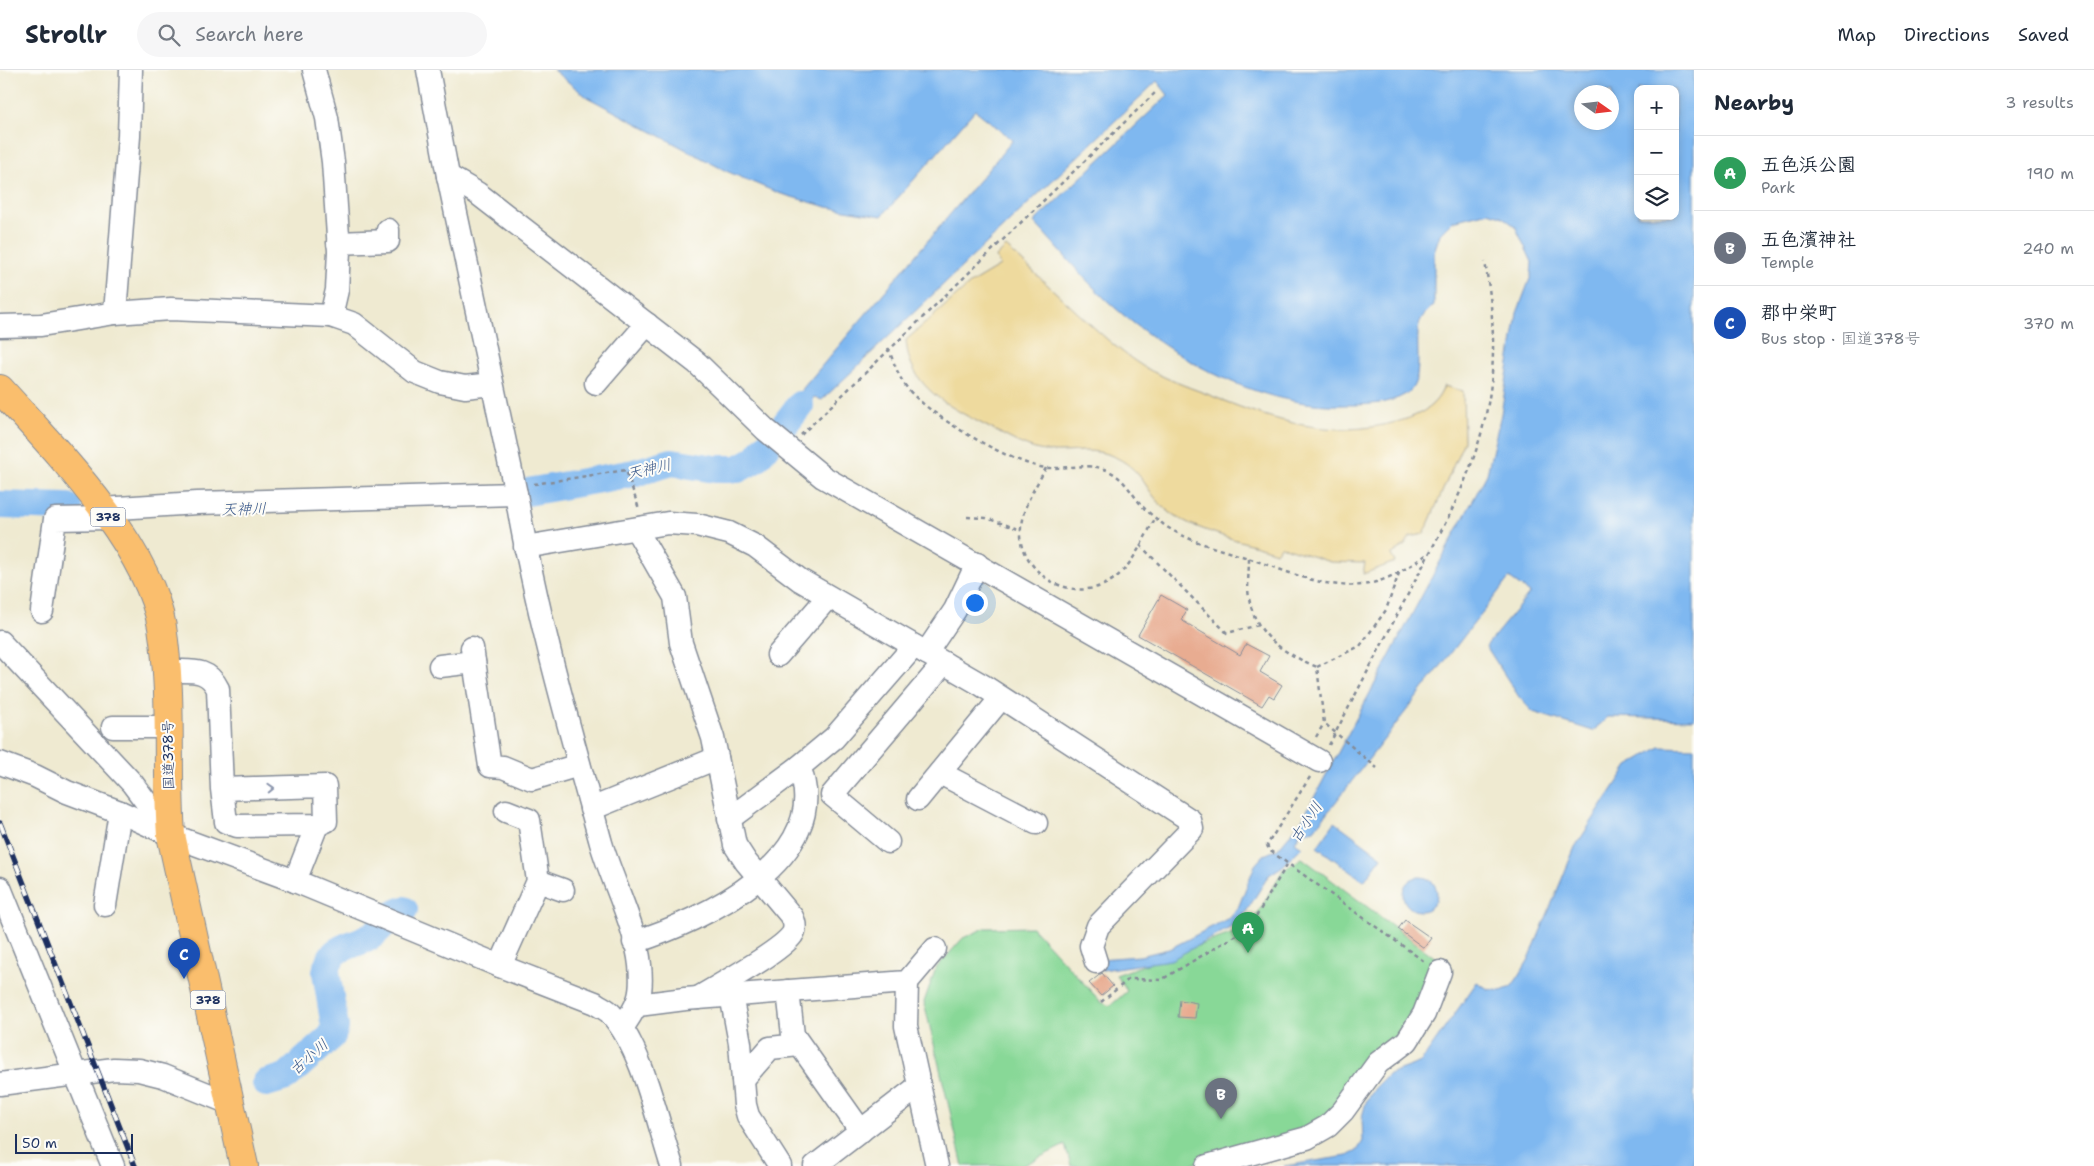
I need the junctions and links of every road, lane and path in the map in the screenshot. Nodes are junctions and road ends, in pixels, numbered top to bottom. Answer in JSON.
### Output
{"nodes":[{"id":1,"x":131,"y":70,"type":"edge"},
{"id":2,"x":314,"y":70,"type":"edge"},
{"id":3,"x":428,"y":70,"type":"edge"},
{"id":4,"x":1157,"y":91,"type":"dead end"},
{"id":5,"x":448,"y":176,"type":"junction"},
{"id":6,"x":388,"y":230,"type":"dead end"},
{"id":7,"x":338,"y":243,"type":"junction"},
{"id":8,"x":1485,"y":262,"type":"dead end"},
{"id":9,"x":115,"y":313,"type":"junction"},
{"id":10,"x":331,"y":316,"type":"junction"},
{"id":11,"x":647,"y":324,"type":"junction"},
{"id":12,"x":0,"y":326,"type":"edge"},
{"id":13,"x":888,"y":348,"type":"junction"},
{"id":14,"x":596,"y":383,"type":"dead end"},
{"id":15,"x":492,"y":384,"type":"junction"},
{"id":16,"x":0,"y":389,"type":"edge"},
{"id":17,"x":795,"y":454,"type":"junction"},
{"id":18,"x":1046,"y":468,"type":"junction"},
{"id":19,"x":515,"y":490,"type":"junction"},
{"id":20,"x":105,"y":514,"type":"junction"},
{"id":21,"x":967,"y":517,"type":"dead end"},
{"id":22,"x":1156,"y":517,"type":"junction"},
{"id":23,"x":640,"y":528,"type":"junction"},
{"id":24,"x":1021,"y":530,"type":"junction"},
{"id":25,"x":1140,"y":545,"type":"junction"},
{"id":26,"x":525,"y":547,"type":"junction"},
{"id":27,"x":1430,"y":552,"type":"junction"},
{"id":28,"x":1249,"y":559,"type":"junction"},
{"id":29,"x":977,"y":564,"type":"junction"},
{"id":30,"x":1399,"y":572,"type":"junction"},
{"id":31,"x":828,"y":597,"type":"junction"},
{"id":32,"x":42,"y":611,"type":"dead end"},
{"id":33,"x":1259,"y":625,"type":"junction"},
{"id":34,"x":0,"y":642,"type":"edge"},
{"id":35,"x":778,"y":654,"type":"dead end"},
{"id":36,"x":928,"y":654,"type":"junction"},
{"id":37,"x":440,"y":666,"type":"dead end"},
{"id":38,"x":1317,"y":667,"type":"junction"},
{"id":39,"x":166,"y":671,"type":"junction"},
{"id":40,"x":1001,"y":698,"type":"junction"},
{"id":41,"x":1324,"y":723,"type":"junction"},
{"id":42,"x":113,"y":727,"type":"dead end"},
{"id":43,"x":168,"y":727,"type":"junction"},
{"id":44,"x":1336,"y":733,"type":"junction"},
{"id":45,"x":1316,"y":738,"type":"dead end"},
{"id":46,"x":717,"y":758,"type":"junction"},
{"id":47,"x":1319,"y":761,"type":"junction"},
{"id":48,"x":0,"y":764,"type":"edge"},
{"id":49,"x":579,"y":765,"type":"junction"},
{"id":50,"x":799,"y":767,"type":"junction"},
{"id":51,"x":1377,"y":768,"type":"dead end"},
{"id":52,"x":940,"y":773,"type":"junction"},
{"id":53,"x":222,"y":789,"type":"junction"},
{"id":54,"x":918,"y":799,"type":"dead end"},
{"id":55,"x":591,"y":809,"type":"junction"},
{"id":56,"x":506,"y":811,"type":"dead end"},
{"id":57,"x":120,"y":812,"type":"junction"},
{"id":58,"x":729,"y":819,"type":"junction"},
{"id":59,"x":1036,"y":823,"type":"dead end"},
{"id":60,"x":317,"y":825,"type":"junction"},
{"id":61,"x":171,"y":835,"type":"junction"},
{"id":62,"x":888,"y":842,"type":"dead end"},
{"id":63,"x":1288,"y":863,"type":"junction"},
{"id":64,"x":760,"y":879,"type":"junction"},
{"id":65,"x":295,"y":880,"type":"junction"},
{"id":66,"x":538,"y":882,"type":"junction"},
{"id":67,"x":0,"y":888,"type":"edge"},
{"id":68,"x":563,"y":890,"type":"dead end"},
{"id":69,"x":105,"y":905,"type":"dead end"},
{"id":70,"x":634,"y":942,"type":"junction"},
{"id":71,"x":934,"y":949,"type":"dead end"},
{"id":72,"x":1096,"y":962,"type":"dead end"},
{"id":73,"x":500,"y":966,"type":"junction"},
{"id":74,"x":1440,"y":972,"type":"joint"},
{"id":75,"x":907,"y":982,"type":"junction"},
{"id":76,"x":788,"y":991,"type":"junction"},
{"id":77,"x":731,"y":996,"type":"junction"},
{"id":78,"x":698,"y":998,"type":"junction"},
{"id":79,"x":1101,"y":1002,"type":"dead end"},
{"id":80,"x":638,"y":1004,"type":"junction"},
{"id":81,"x":622,"y":1028,"type":"junction"},
{"id":82,"x":799,"y":1045,"type":"junction"},
{"id":83,"x":78,"y":1076,"type":"junction"},
{"id":84,"x":743,"y":1079,"type":"junction"},
{"id":85,"x":0,"y":1084,"type":"edge"},
{"id":86,"x":919,"y":1086,"type":"junction"},
{"id":87,"x":232,"y":1104,"type":"junction"},
{"id":88,"x":860,"y":1131,"type":"junction"},
{"id":89,"x":113,"y":1166,"type":"edge"},
{"id":90,"x":244,"y":1166,"type":"edge"},
{"id":91,"x":672,"y":1166,"type":"edge"},
{"id":92,"x":780,"y":1166,"type":"edge"},
{"id":93,"x":815,"y":1166,"type":"edge"},
{"id":94,"x":937,"y":1166,"type":"edge"},
{"id":95,"x":1207,"y":1166,"type":"edge"}],
"edges":[{"from":1,"to":9,"type":"street"},
{"from":2,"to":7,"type":"street"},
{"from":3,"to":5,"type":"street"},
{"from":4,"to":13,"type":"path"},
{"from":5,"to":11,"type":"street"},
{"from":5,"to":15,"type":"street"},
{"from":6,"to":7,"type":"street"},
{"from":7,"to":10,"type":"street"},
{"from":8,"to":27,"type":"path"},
{"from":9,"to":10,"type":"street"},
{"from":9,"to":12,"type":"street"},
{"from":10,"to":15,"type":"street"},
{"from":11,"to":14,"type":"street"},
{"from":11,"to":17,"type":"street"},
{"from":13,"to":17,"type":"path"},
{"from":13,"to":18,"type":"path"},
{"from":15,"to":19,"type":"street"},
{"from":16,"to":20,"type":"highway","name":"国道378号","number":"378"},
{"from":17,"to":29,"type":"street"},
{"from":18,"to":22,"type":"path"},
{"from":18,"to":24,"type":"path"},
{"from":19,"to":20,"type":"street"},
{"from":19,"to":23,"type":"path"},
{"from":19,"to":26,"type":"street"},
{"from":20,"to":32,"type":"street"},
{"from":20,"to":39,"type":"highway","name":"国道378号","number":"378"},
{"from":21,"to":24,"type":"path"},
{"from":22,"to":25,"type":"path"},
{"from":22,"to":28,"type":"path"},
{"from":23,"to":26,"type":"street"},
{"from":23,"to":31,"type":"street"},
{"from":23,"to":46,"type":"street"},
{"from":24,"to":25,"type":"path"},
{"from":25,"to":33,"type":"path"},
{"from":26,"to":49,"type":"street"},
{"from":27,"to":30,"type":"path"},
{"from":27,"to":44,"type":"path"},
{"from":28,"to":30,"type":"path"},
{"from":28,"to":33,"type":"path"},
{"from":29,"to":36,"type":"street"},
{"from":29,"to":47,"type":"street"},
{"from":30,"to":38,"type":"path"},
{"from":31,"to":35,"type":"street"},
{"from":31,"to":36,"type":"street"},
{"from":33,"to":38,"type":"path"},
{"from":34,"to":61,"type":"street"},
{"from":36,"to":40,"type":"street"},
{"from":36,"to":50,"type":"street"},
{"from":36,"to":62,"type":"street"},
{"from":37,"to":49,"type":"street"},
{"from":38,"to":41,"type":"path"},
{"from":39,"to":43,"type":"highway","name":"国道378号","number":"378"},
{"from":39,"to":53,"type":"street"},
{"from":40,"to":52,"type":"street"},
{"from":40,"to":72,"type":"street"},
{"from":41,"to":44,"type":"path"},
{"from":41,"to":45,"type":"path"},
{"from":42,"to":43,"type":"street"},
{"from":43,"to":61,"type":"highway","name":"国道378号","number":"378"},
{"from":44,"to":47,"type":"path"},
{"from":44,"to":51,"type":"path"},
{"from":46,"to":55,"type":"street"},
{"from":46,"to":58,"type":"street"},
{"from":47,"to":63,"type":"path"},
{"from":48,"to":57,"type":"street"},
{"from":49,"to":55,"type":"street"},
{"from":50,"to":58,"type":"street"},
{"from":50,"to":64,"type":"street"},
{"from":52,"to":54,"type":"street"},
{"from":52,"to":59,"type":"street"},
{"from":53,"to":60,"type":"street"},
{"from":53,"to":60,"type":"street","one_way":true},
{"from":55,"to":70,"type":"street"},
{"from":56,"to":66,"type":"street"},
{"from":57,"to":61,"type":"street"},
{"from":57,"to":69,"type":"street"},
{"from":58,"to":64,"type":"street"},
{"from":60,"to":65,"type":"street"},
{"from":61,"to":65,"type":"street"},
{"from":61,"to":87,"type":"highway","name":"国道378号","number":"378"},
{"from":63,"to":74,"type":"path"},
{"from":63,"to":79,"type":"path"},
{"from":64,"to":70,"type":"street"},
{"from":64,"to":78,"type":"street"},
{"from":65,"to":73,"type":"street"},
{"from":66,"to":68,"type":"street"},
{"from":66,"to":73,"type":"street"},
{"from":67,"to":83,"type":"street"},
{"from":70,"to":80,"type":"street"},
{"from":71,"to":75,"type":"street"},
{"from":73,"to":81,"type":"street"},
{"from":74,"to":95,"type":"street"},
{"from":75,"to":76,"type":"street"},
{"from":75,"to":86,"type":"street"},
{"from":76,"to":77,"type":"street"},
{"from":76,"to":82,"type":"street"},
{"from":77,"to":78,"type":"street"},
{"from":77,"to":84,"type":"street"},
{"from":78,"to":80,"type":"street"},
{"from":80,"to":81,"type":"street"},
{"from":81,"to":91,"type":"street"},
{"from":82,"to":84,"type":"street"},
{"from":82,"to":88,"type":"street"},
{"from":83,"to":85,"type":"street"},
{"from":83,"to":87,"type":"street"},
{"from":83,"to":89,"type":"street"},
{"from":84,"to":92,"type":"street"},
{"from":86,"to":88,"type":"street"},
{"from":86,"to":94,"type":"street"},
{"from":87,"to":90,"type":"highway","name":"国道378号","number":"378"},
{"from":88,"to":93,"type":"street"}]}
